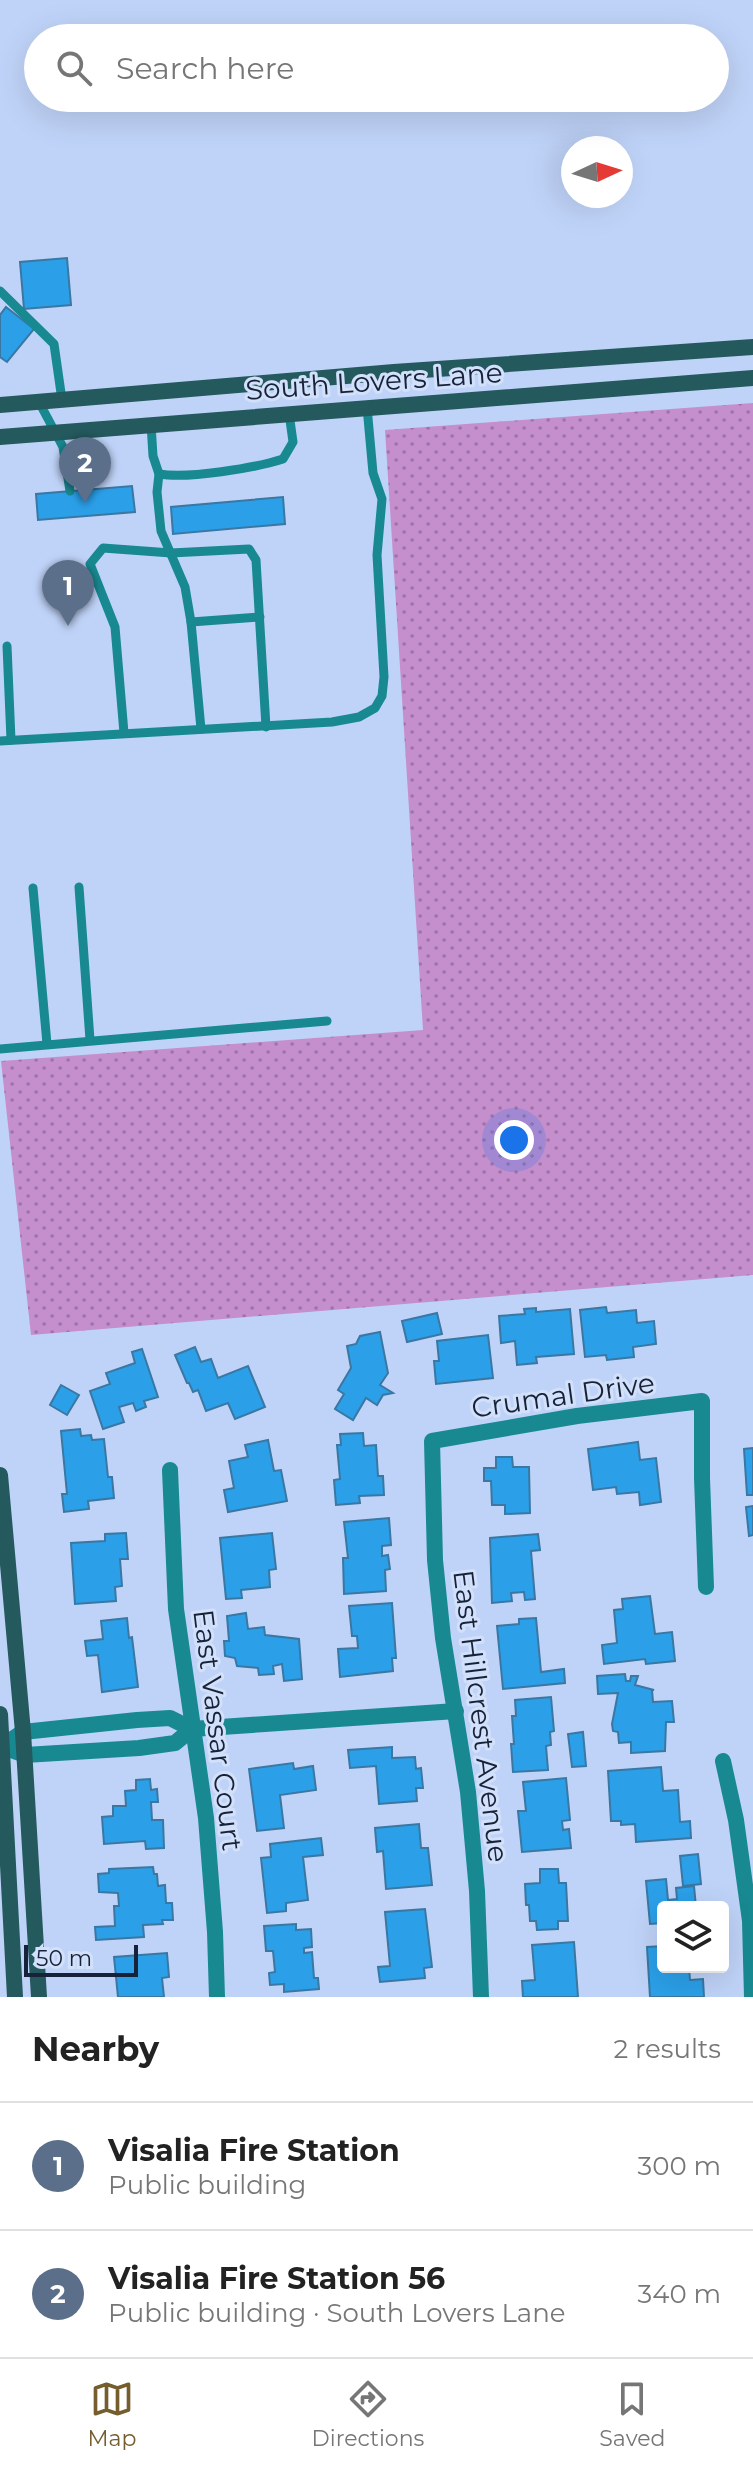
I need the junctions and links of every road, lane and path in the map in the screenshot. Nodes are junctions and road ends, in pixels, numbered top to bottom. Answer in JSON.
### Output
{"nodes":[{"id":1,"x":0,"y":291,"type":"edge"},
{"id":2,"x":753,"y":347,"type":"edge"},
{"id":3,"x":753,"y":378,"type":"edge"},
{"id":4,"x":62,"y":400,"type":"junction"},
{"id":5,"x":39,"y":402,"type":"junction"},
{"id":6,"x":0,"y":405,"type":"edge"},
{"id":7,"x":367,"y":407,"type":"junction"},
{"id":8,"x":289,"y":413,"type":"junction"},
{"id":9,"x":151,"y":424,"type":"junction"},
{"id":10,"x":56,"y":432,"type":"junction"},
{"id":11,"x":0,"y":437,"type":"edge"},
{"id":12,"x":159,"y":474,"type":"junction"},
{"id":13,"x":70,"y":491,"type":"dead end"},
{"id":14,"x":171,"y":553,"type":"junction"},
{"id":15,"x":260,"y":617,"type":"junction"},
{"id":16,"x":191,"y":622,"type":"junction"},
{"id":17,"x":7,"y":646,"type":"dead end"},
{"id":18,"x":266,"y":727,"type":"junction"},
{"id":19,"x":201,"y":729,"type":"junction"},
{"id":20,"x":124,"y":733,"type":"junction"},
{"id":21,"x":6,"y":741,"type":"edge"},
{"id":22,"x":79,"y":887,"type":"dead end"},
{"id":23,"x":33,"y":888,"type":"dead end"},
{"id":24,"x":327,"y":1021,"type":"dead end"},
{"id":25,"x":90,"y":1040,"type":"junction"},
{"id":26,"x":47,"y":1044,"type":"junction"},
{"id":27,"x":0,"y":1049,"type":"edge"},
{"id":28,"x":432,"y":1441,"type":"joint"},
{"id":29,"x":170,"y":1470,"type":"dead end"},
{"id":30,"x":0,"y":1475,"type":"edge"},
{"id":31,"x":706,"y":1587,"type":"dead end"},
{"id":32,"x":456,"y":1711,"type":"junction"},
{"id":33,"x":0,"y":1714,"type":"edge"},
{"id":34,"x":192,"y":1729,"type":"junction"},
{"id":35,"x":23,"y":1732,"type":"junction"},
{"id":36,"x":1,"y":1746,"type":"edge"},
{"id":37,"x":25,"y":1755,"type":"junction"},
{"id":38,"x":723,"y":1761,"type":"dead end"},
{"id":39,"x":15,"y":1997,"type":"edge"},
{"id":40,"x":39,"y":1997,"type":"edge"},
{"id":41,"x":217,"y":1997,"type":"edge"},
{"id":42,"x":481,"y":1997,"type":"edge"},
{"id":43,"x":752,"y":1997,"type":"edge"}],
"edges":[{"from":1,"to":4,"type":"lane"},
{"from":2,"to":4,"type":"main road","name":"South Lovers Lane"},
{"from":3,"to":7,"type":"main road","name":"South Lovers Lane"},
{"from":4,"to":5,"type":"main road","name":"South Lovers Lane"},
{"from":5,"to":6,"type":"main road","name":"South Lovers Lane"},
{"from":5,"to":10,"type":"lane"},
{"from":7,"to":8,"type":"main road","name":"South Lovers Lane"},
{"from":7,"to":18,"type":"lane"},
{"from":8,"to":9,"type":"main road","name":"South Lovers Lane"},
{"from":8,"to":12,"type":"lane"},
{"from":9,"to":10,"type":"main road","name":"South Lovers Lane"},
{"from":9,"to":12,"type":"lane"},
{"from":10,"to":11,"type":"main road","name":"South Lovers Lane"},
{"from":10,"to":13,"type":"lane"},
{"from":12,"to":14,"type":"lane"},
{"from":14,"to":15,"type":"lane"},
{"from":14,"to":16,"type":"lane"},
{"from":14,"to":20,"type":"lane"},
{"from":15,"to":16,"type":"lane"},
{"from":15,"to":18,"type":"lane"},
{"from":16,"to":19,"type":"lane"},
{"from":17,"to":21,"type":"lane"},
{"from":18,"to":19,"type":"lane"},
{"from":19,"to":20,"type":"lane"},
{"from":20,"to":21,"type":"lane"},
{"from":22,"to":25,"type":"lane"},
{"from":23,"to":26,"type":"lane"},
{"from":24,"to":25,"type":"lane"},
{"from":25,"to":26,"type":"lane"},
{"from":26,"to":27,"type":"lane"},
{"from":28,"to":31,"type":"street","name":"Crumal Drive"},
{"from":28,"to":32,"type":"street","name":"East Hillcrest Avenue"},
{"from":29,"to":34,"type":"street","name":"East Vassar Court"},
{"from":30,"to":35,"type":"main road"},
{"from":32,"to":34,"type":"street"},
{"from":32,"to":42,"type":"street","name":"East Hillcrest Avenue"},
{"from":33,"to":36,"type":"main road"},
{"from":34,"to":35,"type":"street"},
{"from":34,"to":37,"type":"street"},
{"from":34,"to":41,"type":"street","name":"East Vassar Court"},
{"from":35,"to":36,"type":"street"},
{"from":35,"to":37,"type":"main road"},
{"from":36,"to":37,"type":"street"},
{"from":36,"to":39,"type":"main road"},
{"from":37,"to":40,"type":"main road"},
{"from":38,"to":43,"type":"street"}]}
